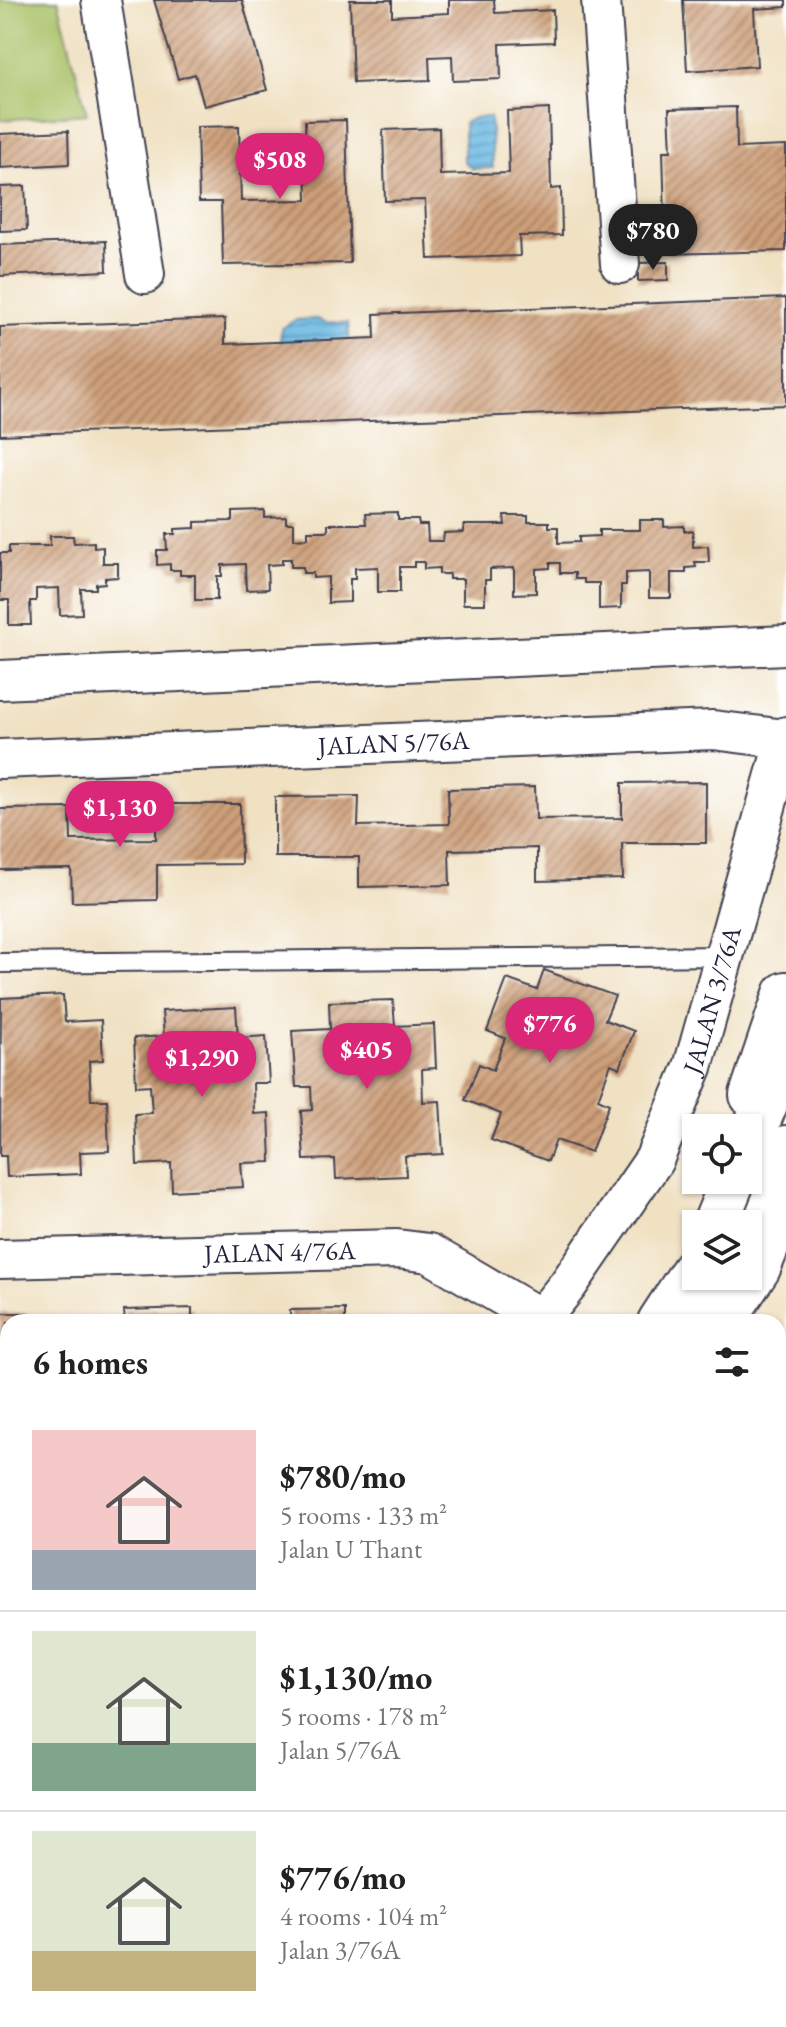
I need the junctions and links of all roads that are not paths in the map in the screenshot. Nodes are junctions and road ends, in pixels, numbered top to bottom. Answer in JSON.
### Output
{"nodes":[{"id":1,"x":101,"y":0,"type":"edge"},
{"id":2,"x":601,"y":0,"type":"edge"},
{"id":3,"x":620,"y":264,"type":"dead end"},
{"id":4,"x":145,"y":274,"type":"dead end"},
{"id":5,"x":786,"y":645,"type":"edge"},
{"id":6,"x":0,"y":680,"type":"edge"},
{"id":7,"x":786,"y":738,"type":"edge"},
{"id":8,"x":0,"y":759,"type":"edge"},
{"id":9,"x":726,"y":956,"type":"junction"},
{"id":10,"x":0,"y":963,"type":"edge"},
{"id":11,"x":786,"y":994,"type":"edge"},
{"id":12,"x":786,"y":1054,"type":"edge"},
{"id":13,"x":786,"y":1063,"type":"edge"},
{"id":14,"x":747,"y":1114,"type":"edge"},
{"id":15,"x":761,"y":1114,"type":"edge"},
{"id":16,"x":762,"y":1129,"type":"edge"},
{"id":17,"x":786,"y":1148,"type":"edge"},
{"id":18,"x":786,"y":1199,"type":"edge"},
{"id":19,"x":758,"y":1210,"type":"edge"},
{"id":20,"x":0,"y":1259,"type":"edge"},
{"id":21,"x":682,"y":1274,"type":"edge"},
{"id":22,"x":682,"y":1288,"type":"edge"},
{"id":23,"x":720,"y":1290,"type":"edge"},
{"id":24,"x":529,"y":1314,"type":"edge"},
{"id":25,"x":544,"y":1314,"type":"edge"},
{"id":26,"x":657,"y":1314,"type":"edge"},
{"id":27,"x":665,"y":1314,"type":"edge"},
{"id":28,"x":705,"y":1314,"type":"edge"},
{"id":29,"x":727,"y":1314,"type":"edge"}],
"edges":[{"from":1,"to":4,"type":"street"},
{"from":2,"to":3,"type":"street"},
{"from":5,"to":6,"type":"street"},
{"from":7,"to":8,"type":"street","name":"JALAN 5/76A"},
{"from":7,"to":9,"type":"street","name":"JALAN 3/76A"},
{"from":9,"to":10,"type":"lane"},
{"from":9,"to":25,"type":"street","name":"JALAN 3/76A"},
{"from":11,"to":14,"type":"main road"},
{"from":12,"to":15,"type":"main road"},
{"from":13,"to":16,"type":"main road"},
{"from":17,"to":19,"type":"main road"},
{"from":18,"to":29,"type":"main road"},
{"from":20,"to":24,"type":"street","name":"JALAN 4/76A"},
{"from":21,"to":26,"type":"main road"},
{"from":22,"to":27,"type":"main road"},
{"from":23,"to":28,"type":"main road"}]}
